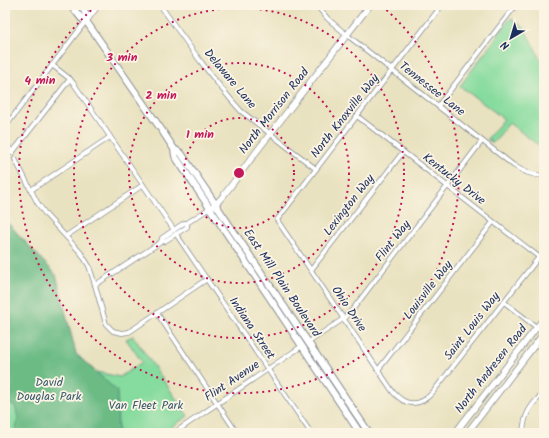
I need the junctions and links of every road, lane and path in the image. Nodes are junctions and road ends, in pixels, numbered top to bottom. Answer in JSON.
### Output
{"nodes":[{"id":1,"x":71,"y":5,"type":"edge"},
{"id":2,"x":81,"y":5,"type":"edge"},
{"id":3,"x":160,"y":5,"type":"edge"},
{"id":4,"x":316,"y":5,"type":"edge"},
{"id":5,"x":370,"y":5,"type":"edge"},
{"id":6,"x":442,"y":5,"type":"edge"},
{"id":7,"x":516,"y":5,"type":"edge"},
{"id":8,"x":96,"y":6,"type":"edge"},
{"id":9,"x":86,"y":21,"type":"junction"},
{"id":10,"x":347,"y":35,"type":"junction"},
{"id":11,"x":52,"y":65,"type":"junction"},
{"id":12,"x":393,"y":70,"type":"junction"},
{"id":13,"x":70,"y":79,"type":"junction"},
{"id":14,"x":438,"y":106,"type":"junction"},
{"id":15,"x":357,"y":116,"type":"junction"},
{"id":16,"x":5,"y":127,"type":"edge"},
{"id":17,"x":270,"y":134,"type":"junction"},
{"id":18,"x":110,"y":137,"type":"junction"},
{"id":19,"x":5,"y":140,"type":"edge"},
{"id":20,"x":482,"y":141,"type":"junction"},
{"id":21,"x":174,"y":149,"type":"junction"},
{"id":22,"x":403,"y":152,"type":"junction"},
{"id":23,"x":15,"y":159,"type":"dead end"},
{"id":24,"x":316,"y":169,"type":"junction"},
{"id":25,"x":544,"y":176,"type":"edge"},
{"id":26,"x":143,"y":185,"type":"junction"},
{"id":27,"x":448,"y":187,"type":"junction"},
{"id":28,"x":31,"y":190,"type":"junction"},
{"id":29,"x":216,"y":204,"type":"junction"},
{"id":30,"x":210,"y":208,"type":"junction"},
{"id":31,"x":277,"y":220,"type":"joint"},
{"id":32,"x":493,"y":222,"type":"junction"},
{"id":33,"x":175,"y":232,"type":"junction"},
{"id":34,"x":66,"y":236,"type":"junction"},
{"id":35,"x":544,"y":252,"type":"edge"},
{"id":36,"x":539,"y":257,"type":"junction"},
{"id":37,"x":311,"y":270,"type":"junction"},
{"id":38,"x":207,"y":278,"type":"junction"},
{"id":39,"x":95,"y":285,"type":"junction"},
{"id":40,"x":504,"y":302,"type":"junction"},
{"id":41,"x":157,"y":313,"type":"junction"},
{"id":42,"x":544,"y":318,"type":"edge"},
{"id":43,"x":343,"y":319,"type":"junction"},
{"id":44,"x":537,"y":327,"type":"junction"},
{"id":45,"x":544,"y":333,"type":"edge"},
{"id":46,"x":308,"y":342,"type":"junction"},
{"id":47,"x":302,"y":346,"type":"junction"},
{"id":48,"x":267,"y":370,"type":"junction"},
{"id":49,"x":378,"y":370,"type":"junction"},
{"id":50,"x":544,"y":393,"type":"edge"},
{"id":51,"x":218,"y":403,"type":"junction"},
{"id":52,"x":410,"y":403,"type":"joint"},
{"id":53,"x":174,"y":433,"type":"edge"},
{"id":54,"x":238,"y":433,"type":"edge"},
{"id":55,"x":311,"y":433,"type":"edge"},
{"id":56,"x":360,"y":433,"type":"edge"},
{"id":57,"x":369,"y":433,"type":"edge"},
{"id":58,"x":455,"y":433,"type":"edge"},
{"id":59,"x":467,"y":433,"type":"edge"},
{"id":60,"x":523,"y":433,"type":"edge"}],
"edges":[{"from":1,"to":9,"type":"main road","name":"East Mill Plain Boulevard"},
{"from":2,"to":9,"type":"main road","name":"East Mill Plain Boulevard"},
{"from":3,"to":17,"type":"street","name":"Delaware Lane"},
{"from":4,"to":10,"type":"street","name":"Tennessee Lane"},
{"from":5,"to":10,"type":"street","name":"North Morrison Road"},
{"from":6,"to":12,"type":"street","name":"North Knoxville Way"},
{"from":7,"to":14,"type":"street"},
{"from":8,"to":9,"type":"street"},
{"from":9,"to":11,"type":"street"},
{"from":9,"to":21,"type":"main road","name":"East Mill Plain Boulevard"},
{"from":10,"to":12,"type":"street","name":"Tennessee Lane"},
{"from":10,"to":17,"type":"street","name":"North Morrison Road"},
{"from":11,"to":13,"type":"street","name":"Indiana Street"},
{"from":11,"to":16,"type":"street"},
{"from":12,"to":14,"type":"street","name":"Tennessee Lane"},
{"from":12,"to":15,"type":"street","name":"North Knoxville Way"},
{"from":13,"to":18,"type":"street","name":"Indiana Street"},
{"from":13,"to":19,"type":"street"},
{"from":14,"to":20,"type":"street","name":"Tennessee Lane"},
{"from":15,"to":22,"type":"street","name":"Kentucky Drive"},
{"from":15,"to":24,"type":"street","name":"North Knoxville Way"},
{"from":17,"to":24,"type":"street","name":"Delaware Lane"},
{"from":17,"to":29,"type":"street","name":"North Morrison Road"},
{"from":18,"to":26,"type":"street","name":"Indiana Street"},
{"from":18,"to":28,"type":"street"},
{"from":20,"to":25,"type":"street","name":"Tennessee Lane"},
{"from":20,"to":27,"type":"street","name":"Flint Way"},
{"from":21,"to":29,"type":"main road","name":"East Mill Plain Boulevard"},
{"from":21,"to":30,"type":"main road","name":"East Mill Plain Boulevard"},
{"from":22,"to":27,"type":"street","name":"Kentucky Drive"},
{"from":22,"to":37,"type":"street","name":"Lexington Way"},
{"from":23,"to":28,"type":"street"},
{"from":24,"to":31,"type":"street","name":"North Knoxville Way"},
{"from":26,"to":33,"type":"street","name":"Indiana Street"},
{"from":26,"to":34,"type":"street"},
{"from":27,"to":32,"type":"street","name":"Kentucky Drive"},
{"from":27,"to":43,"type":"street","name":"Flint Way"},
{"from":28,"to":34,"type":"street"},
{"from":29,"to":30,"type":"street","name":"North Morrison Road"},
{"from":29,"to":46,"type":"main road","name":"East Mill Plain Boulevard"},
{"from":30,"to":33,"type":"street","name":"North Morrison Road"},
{"from":30,"to":47,"type":"main road","name":"East Mill Plain Boulevard"},
{"from":31,"to":37,"type":"street","name":"Ohio Drive"},
{"from":32,"to":36,"type":"street","name":"Kentucky Drive"},
{"from":32,"to":49,"type":"street","name":"Louisville Way"},
{"from":33,"to":38,"type":"street","name":"Indiana Street"},
{"from":33,"to":39,"type":"street","name":"North Morrison Road"},
{"from":34,"to":39,"type":"street"},
{"from":35,"to":36,"type":"street","name":"Saint Louis Way"},
{"from":36,"to":40,"type":"street","name":"Saint Louis Way"},
{"from":37,"to":43,"type":"street","name":"Ohio Drive"},
{"from":38,"to":41,"type":"street"},
{"from":38,"to":48,"type":"street","name":"Indiana Street"},
{"from":39,"to":41,"type":"street"},
{"from":40,"to":44,"type":"street"},
{"from":40,"to":52,"type":"street","name":"Saint Louis Way"},
{"from":41,"to":51,"type":"street"},
{"from":42,"to":44,"type":"street","name":"North Andresen Road"},
{"from":43,"to":46,"type":"street","name":"Flint Way"},
{"from":43,"to":49,"type":"street","name":"Ohio Drive"},
{"from":44,"to":45,"type":"street"},
{"from":44,"to":58,"type":"street","name":"North Andresen Road"},
{"from":45,"to":59,"type":"street","name":"North Andresen Road"},
{"from":46,"to":57,"type":"main road","name":"East Mill Plain Boulevard"},
{"from":47,"to":48,"type":"street","name":"Flint Avenue"},
{"from":47,"to":56,"type":"main road","name":"East Mill Plain Boulevard"},
{"from":48,"to":51,"type":"street","name":"Flint Avenue"},
{"from":48,"to":55,"type":"street","name":"Indiana Street"},
{"from":49,"to":52,"type":"street","name":"Ohio Drive"},
{"from":50,"to":60,"type":"street"},
{"from":51,"to":53,"type":"street","name":"Flint Avenue"},
{"from":51,"to":54,"type":"street"}]}
